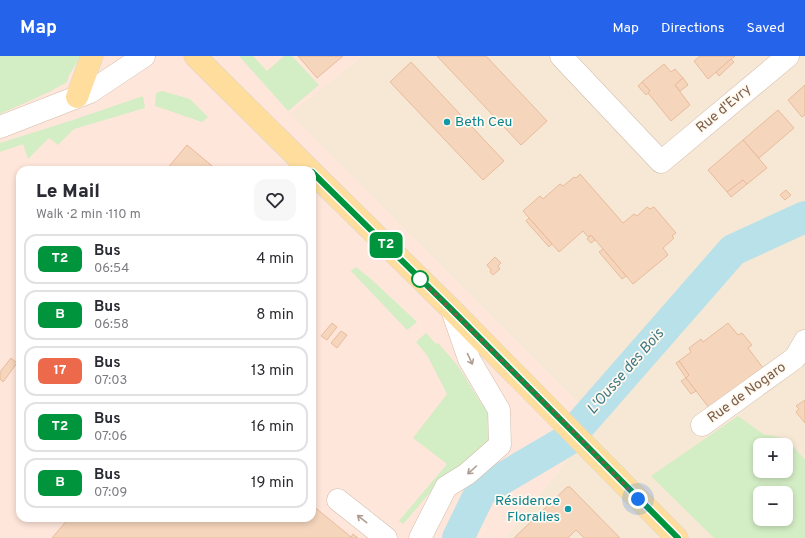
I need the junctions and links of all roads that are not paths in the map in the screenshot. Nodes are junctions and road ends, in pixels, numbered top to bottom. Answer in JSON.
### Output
{"nodes":[{"id":1,"x":92,"y":56,"type":"edge"},
{"id":2,"x":144,"y":56,"type":"edge"},
{"id":3,"x":195,"y":56,"type":"edge"},
{"id":4,"x":561,"y":56,"type":"edge"},
{"id":5,"x":788,"y":56,"type":"edge"},
{"id":6,"x":77,"y":97,"type":"junction"},
{"id":7,"x":0,"y":126,"type":"edge"},
{"id":8,"x":306,"y":166,"type":"edge"},
{"id":9,"x":316,"y":176,"type":"edge"},
{"id":10,"x":452,"y":310,"type":"junction"},
{"id":11,"x":805,"y":342,"type":"edge"},
{"id":12,"x":702,"y":425,"type":"dead end"},
{"id":13,"x":338,"y":500,"type":"dead end"},
{"id":14,"x":386,"y":538,"type":"edge"},
{"id":15,"x":420,"y":538,"type":"edge"},
{"id":16,"x":678,"y":538,"type":"edge"}],
"edges":[{"from":1,"to":6,"type":"main road"},
{"from":2,"to":6,"type":"street"},
{"from":3,"to":8,"type":"main road"},
{"from":4,"to":5,"type":"street","name":"Rue d'Evry"},
{"from":6,"to":7,"type":"street"},
{"from":9,"to":10,"type":"main road"},
{"from":10,"to":15,"type":"street","one_way":true},
{"from":10,"to":16,"type":"main road"},
{"from":11,"to":12,"type":"street","name":"Rue de Nogaro"},
{"from":14,"to":13,"type":"street","one_way":true}]}
